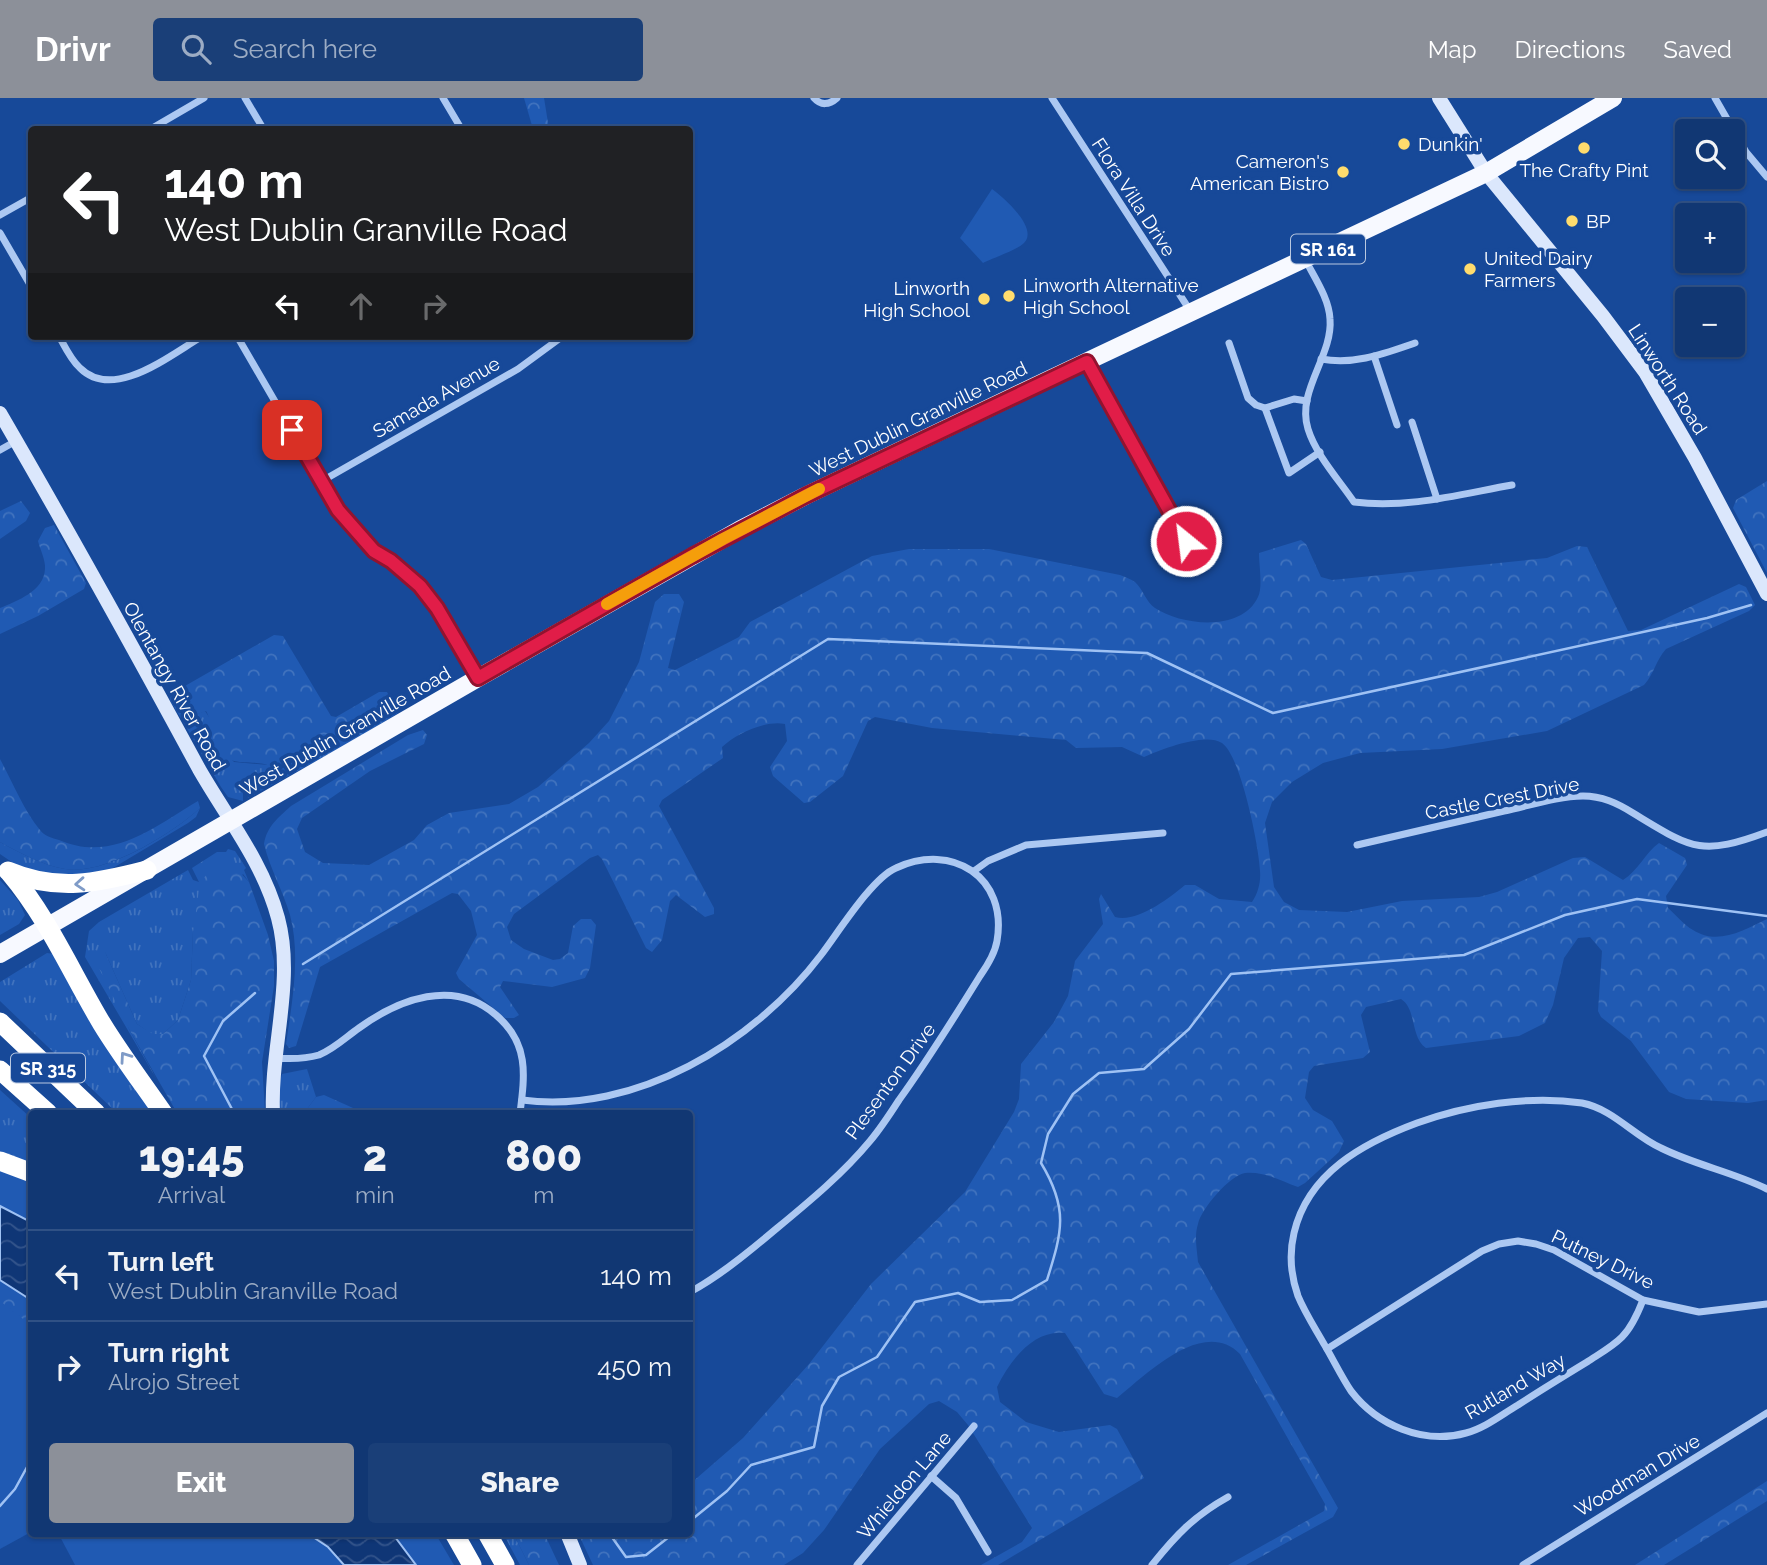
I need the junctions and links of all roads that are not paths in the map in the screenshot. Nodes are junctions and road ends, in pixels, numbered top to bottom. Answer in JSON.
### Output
{"nodes":[{"id":1,"x":204,"y":98,"type":"edge"},
{"id":2,"x":245,"y":98,"type":"edge"},
{"id":3,"x":443,"y":98,"type":"edge"},
{"id":4,"x":814,"y":98,"type":"edge"},
{"id":5,"x":837,"y":98,"type":"edge"},
{"id":6,"x":1052,"y":98,"type":"edge"},
{"id":7,"x":1439,"y":98,"type":"edge"},
{"id":8,"x":1614,"y":98,"type":"edge"},
{"id":9,"x":1715,"y":98,"type":"edge"},
{"id":10,"x":156,"y":126,"type":"edge"},
{"id":11,"x":262,"y":126,"type":"edge"},
{"id":12,"x":459,"y":126,"type":"edge"},
{"id":13,"x":1486,"y":173,"type":"junction"},
{"id":14,"x":1767,"y":177,"type":"edge"},
{"id":15,"x":28,"y":199,"type":"edge"},
{"id":16,"x":0,"y":215,"type":"edge"},
{"id":17,"x":0,"y":233,"type":"edge"},
{"id":18,"x":1305,"y":259,"type":"junction"},
{"id":19,"x":28,"y":281,"type":"edge"},
{"id":20,"x":1191,"y":312,"type":"junction"},
{"id":21,"x":62,"y":340,"type":"edge"},
{"id":22,"x":196,"y":340,"type":"edge"},
{"id":23,"x":239,"y":340,"type":"edge"},
{"id":24,"x":558,"y":340,"type":"edge"},
{"id":25,"x":1229,"y":343,"type":"dead end"},
{"id":26,"x":1415,"y":343,"type":"dead end"},
{"id":27,"x":1374,"y":356,"type":"junction"},
{"id":28,"x":1321,"y":359,"type":"junction"},
{"id":29,"x":1087,"y":362,"type":"junction"},
{"id":30,"x":1307,"y":401,"type":"junction"},
{"id":31,"x":1265,"y":408,"type":"junction"},
{"id":32,"x":0,"y":412,"type":"edge"},
{"id":33,"x":1412,"y":422,"type":"dead end"},
{"id":34,"x":1397,"y":425,"type":"dead end"},
{"id":35,"x":16,"y":441,"type":"junction"},
{"id":36,"x":0,"y":450,"type":"edge"},
{"id":37,"x":1320,"y":452,"type":"junction"},
{"id":38,"x":322,"y":481,"type":"junction"},
{"id":39,"x":1512,"y":485,"type":"dead end"},
{"id":40,"x":1437,"y":499,"type":"junction"},
{"id":41,"x":1186,"y":541,"type":"dead end"},
{"id":42,"x":1767,"y":594,"type":"edge"},
{"id":43,"x":478,"y":678,"type":"junction"},
{"id":44,"x":230,"y":822,"type":"junction"},
{"id":45,"x":1163,"y":832,"type":"dead end"},
{"id":46,"x":1767,"y":832,"type":"edge"},
{"id":47,"x":1357,"y":845,"type":"dead end"},
{"id":48,"x":5,"y":870,"type":"edge"},
{"id":49,"x":147,"y":870,"type":"junction"},
{"id":50,"x":974,"y":870,"type":"junction"},
{"id":51,"x":47,"y":927,"type":"junction"},
{"id":52,"x":0,"y":954,"type":"edge"},
{"id":53,"x":0,"y":1022,"type":"edge"},
{"id":54,"x":276,"y":1058,"type":"junction"},
{"id":55,"x":0,"y":1070,"type":"edge"},
{"id":56,"x":522,"y":1100,"type":"junction"},
{"id":57,"x":45,"y":1110,"type":"edge"},
{"id":58,"x":93,"y":1110,"type":"edge"},
{"id":59,"x":161,"y":1110,"type":"edge"},
{"id":60,"x":273,"y":1110,"type":"edge"},
{"id":61,"x":520,"y":1110,"type":"edge"},
{"id":62,"x":0,"y":1161,"type":"edge"},
{"id":63,"x":28,"y":1172,"type":"edge"},
{"id":64,"x":1767,"y":1189,"type":"edge"},
{"id":65,"x":693,"y":1290,"type":"edge"},
{"id":66,"x":1643,"y":1300,"type":"junction"},
{"id":67,"x":1767,"y":1304,"type":"edge"},
{"id":68,"x":1327,"y":1349,"type":"junction"},
{"id":69,"x":1767,"y":1413,"type":"edge"},
{"id":70,"x":974,"y":1426,"type":"dead end"},
{"id":71,"x":931,"y":1476,"type":"junction"},
{"id":72,"x":1228,"y":1497,"type":"dead end"},
{"id":73,"x":456,"y":1537,"type":"edge"},
{"id":74,"x":489,"y":1537,"type":"edge"},
{"id":75,"x":569,"y":1537,"type":"edge"},
{"id":76,"x":988,"y":1552,"type":"dead end"},
{"id":77,"x":472,"y":1565,"type":"edge"},
{"id":78,"x":505,"y":1565,"type":"edge"},
{"id":79,"x":580,"y":1565,"type":"edge"},
{"id":80,"x":858,"y":1565,"type":"edge"},
{"id":81,"x":1152,"y":1565,"type":"edge"},
{"id":82,"x":1523,"y":1565,"type":"edge"}],
"edges":[{"from":1,"to":10,"type":"street"},
{"from":2,"to":11,"type":"street"},
{"from":3,"to":12,"type":"street"},
{"from":4,"to":5,"type":"street"},
{"from":6,"to":20,"type":"street","name":"Flora Villa Drive"},
{"from":7,"to":13,"type":"main road","name":"Linworth Road"},
{"from":8,"to":13,"type":"main road","name":"West Dublin Granville Road","number":"SR 161"},
{"from":9,"to":14,"type":"street"},
{"from":13,"to":18,"type":"main road","name":"West Dublin Granville Road","number":"SR 161"},
{"from":13,"to":42,"type":"main road","name":"Linworth Road"},
{"from":15,"to":16,"type":"street"},
{"from":17,"to":19,"type":"street"},
{"from":18,"to":20,"type":"main road","name":"West Dublin Granville Road","number":"SR 161"},
{"from":18,"to":28,"type":"street"},
{"from":20,"to":29,"type":"main road","name":"West Dublin Granville Road","number":"SR 161"},
{"from":21,"to":22,"type":"street"},
{"from":23,"to":38,"type":"street"},
{"from":24,"to":38,"type":"street","name":"Samada Avenue"},
{"from":25,"to":31,"type":"street"},
{"from":26,"to":27,"type":"street"},
{"from":27,"to":28,"type":"street"},
{"from":27,"to":34,"type":"street"},
{"from":28,"to":30,"type":"street"},
{"from":29,"to":41,"type":"street"},
{"from":29,"to":43,"type":"main road","name":"West Dublin Granville Road","number":"SR 161"},
{"from":30,"to":31,"type":"street"},
{"from":30,"to":37,"type":"street"},
{"from":31,"to":37,"type":"street"},
{"from":32,"to":35,"type":"main road","name":"Olentangy River Road"},
{"from":33,"to":40,"type":"street"},
{"from":35,"to":36,"type":"street"},
{"from":35,"to":44,"type":"main road","name":"Olentangy River Road"},
{"from":37,"to":40,"type":"street"},
{"from":38,"to":43,"type":"street"},
{"from":39,"to":40,"type":"street"},
{"from":43,"to":44,"type":"main road","name":"West Dublin Granville Road","number":"SR 161"},
{"from":44,"to":49,"type":"main road","name":"West Dublin Granville Road","number":"SR 161"},
{"from":44,"to":54,"type":"main road","name":"Olentangy River Road"},
{"from":45,"to":50,"type":"street"},
{"from":46,"to":47,"type":"street","name":"Castle Crest Drive"},
{"from":49,"to":48,"type":"highway","one_way":true},
{"from":48,"to":51,"type":"highway"},
{"from":49,"to":51,"type":"main road","name":"West Dublin Granville Road","number":"SR 161"},
{"from":50,"to":56,"type":"street"},
{"from":50,"to":65,"type":"street","name":"Plesenton Drive"},
{"from":51,"to":52,"type":"main road","name":"West Dublin Granville Road","number":"SR 161"},
{"from":59,"to":51,"type":"highway","one_way":true},
{"from":53,"to":58,"type":"highway","number":"SR 315"},
{"from":54,"to":56,"type":"street"},
{"from":54,"to":60,"type":"main road","name":"Olentangy River Road"},
{"from":55,"to":57,"type":"highway","number":"SR 315"},
{"from":56,"to":61,"type":"street"},
{"from":62,"to":63,"type":"highway"},
{"from":64,"to":68,"type":"street","name":"Rutland Way"},
{"from":66,"to":67,"type":"street","name":"Putney Drive"},
{"from":66,"to":68,"type":"street","name":"Putney Drive"},
{"from":66,"to":68,"type":"street","name":"Rutland Way"},
{"from":69,"to":82,"type":"street","name":"Woodman Drive"},
{"from":70,"to":71,"type":"street","name":"Whieldon Lane"},
{"from":71,"to":76,"type":"street"},
{"from":71,"to":80,"type":"street","name":"Whieldon Lane"},
{"from":72,"to":81,"type":"street"},
{"from":73,"to":77,"type":"highway"},
{"from":74,"to":78,"type":"highway"},
{"from":75,"to":79,"type":"main road"}]}
